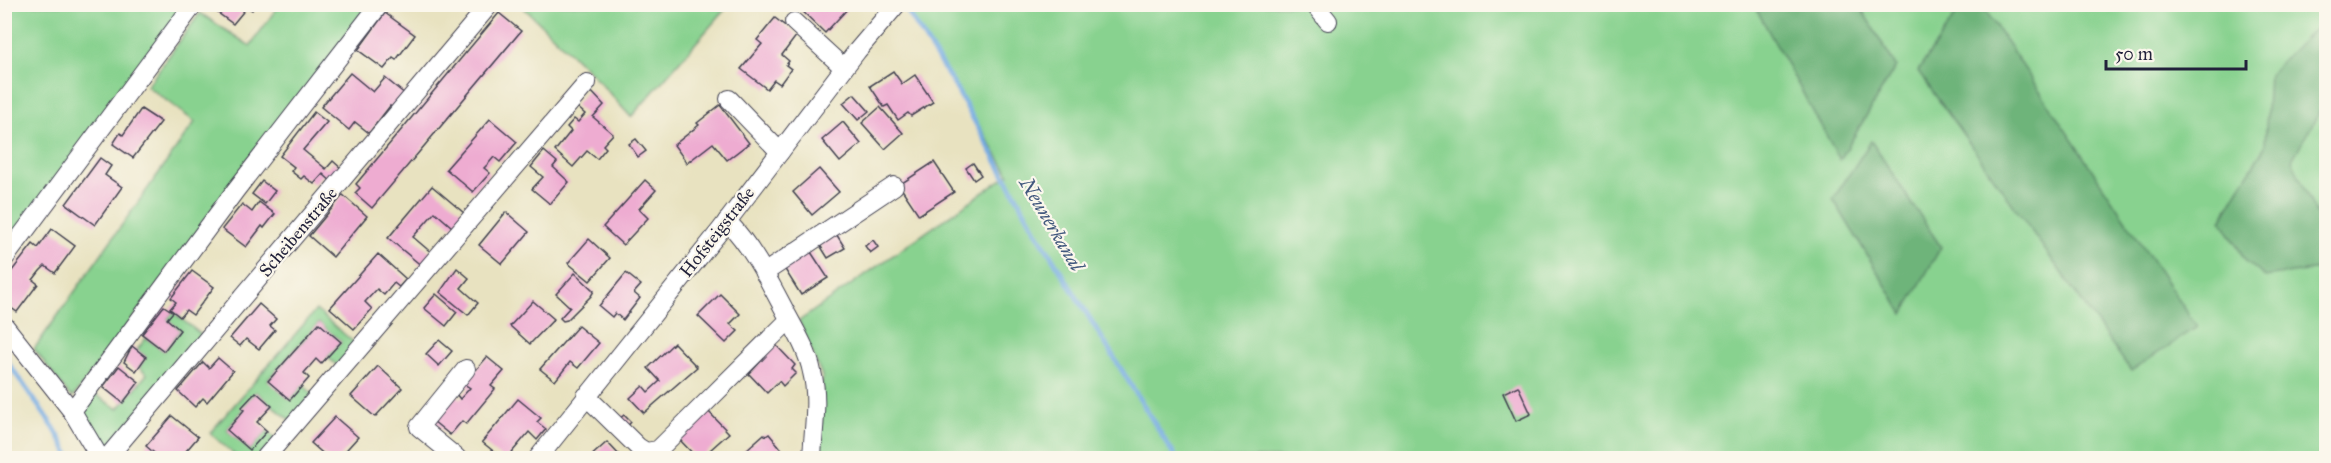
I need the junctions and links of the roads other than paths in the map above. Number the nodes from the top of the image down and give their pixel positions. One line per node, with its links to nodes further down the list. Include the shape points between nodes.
1 (194, 4): 14 (street)
2 (380, 4): 20 (street)
3 (490, 4): 22 (street, Scheibenstraße)
4 (897, 4): 8 (street, Hofsteigstraße)
5 (1314, 4): 6 (street)
6 (1328, 21)
7 (794, 22): 8 (street)
8 (844, 68): 11 (street, Hofsteigstraße)
9 (587, 83): 23 (street)
10 (729, 99): 11 (street)
11 (780, 152): 13 (street, Hofsteigstraße)
12 (894, 186): 15 (street)
13 (727, 221): 15 (street, via 742,236); 19 (street, Hofsteigstraße)
14 (4, 259)
15 (764, 273): 16 (street)
16 (789, 320): 19 (street, via 658,450 646,452 638,447); 26 (street, via 812,372)
17 (4, 325): 20 (street)
18 (466, 369): 24 (street, via 419,427)
19 (586, 396): 25 (street, Hofsteigstraße)
20 (72, 411): 21 (street)
21 (100, 459)
22 (107, 459)
23 (265, 459)
24 (457, 459)
25 (538, 459)
26 (812, 459)

